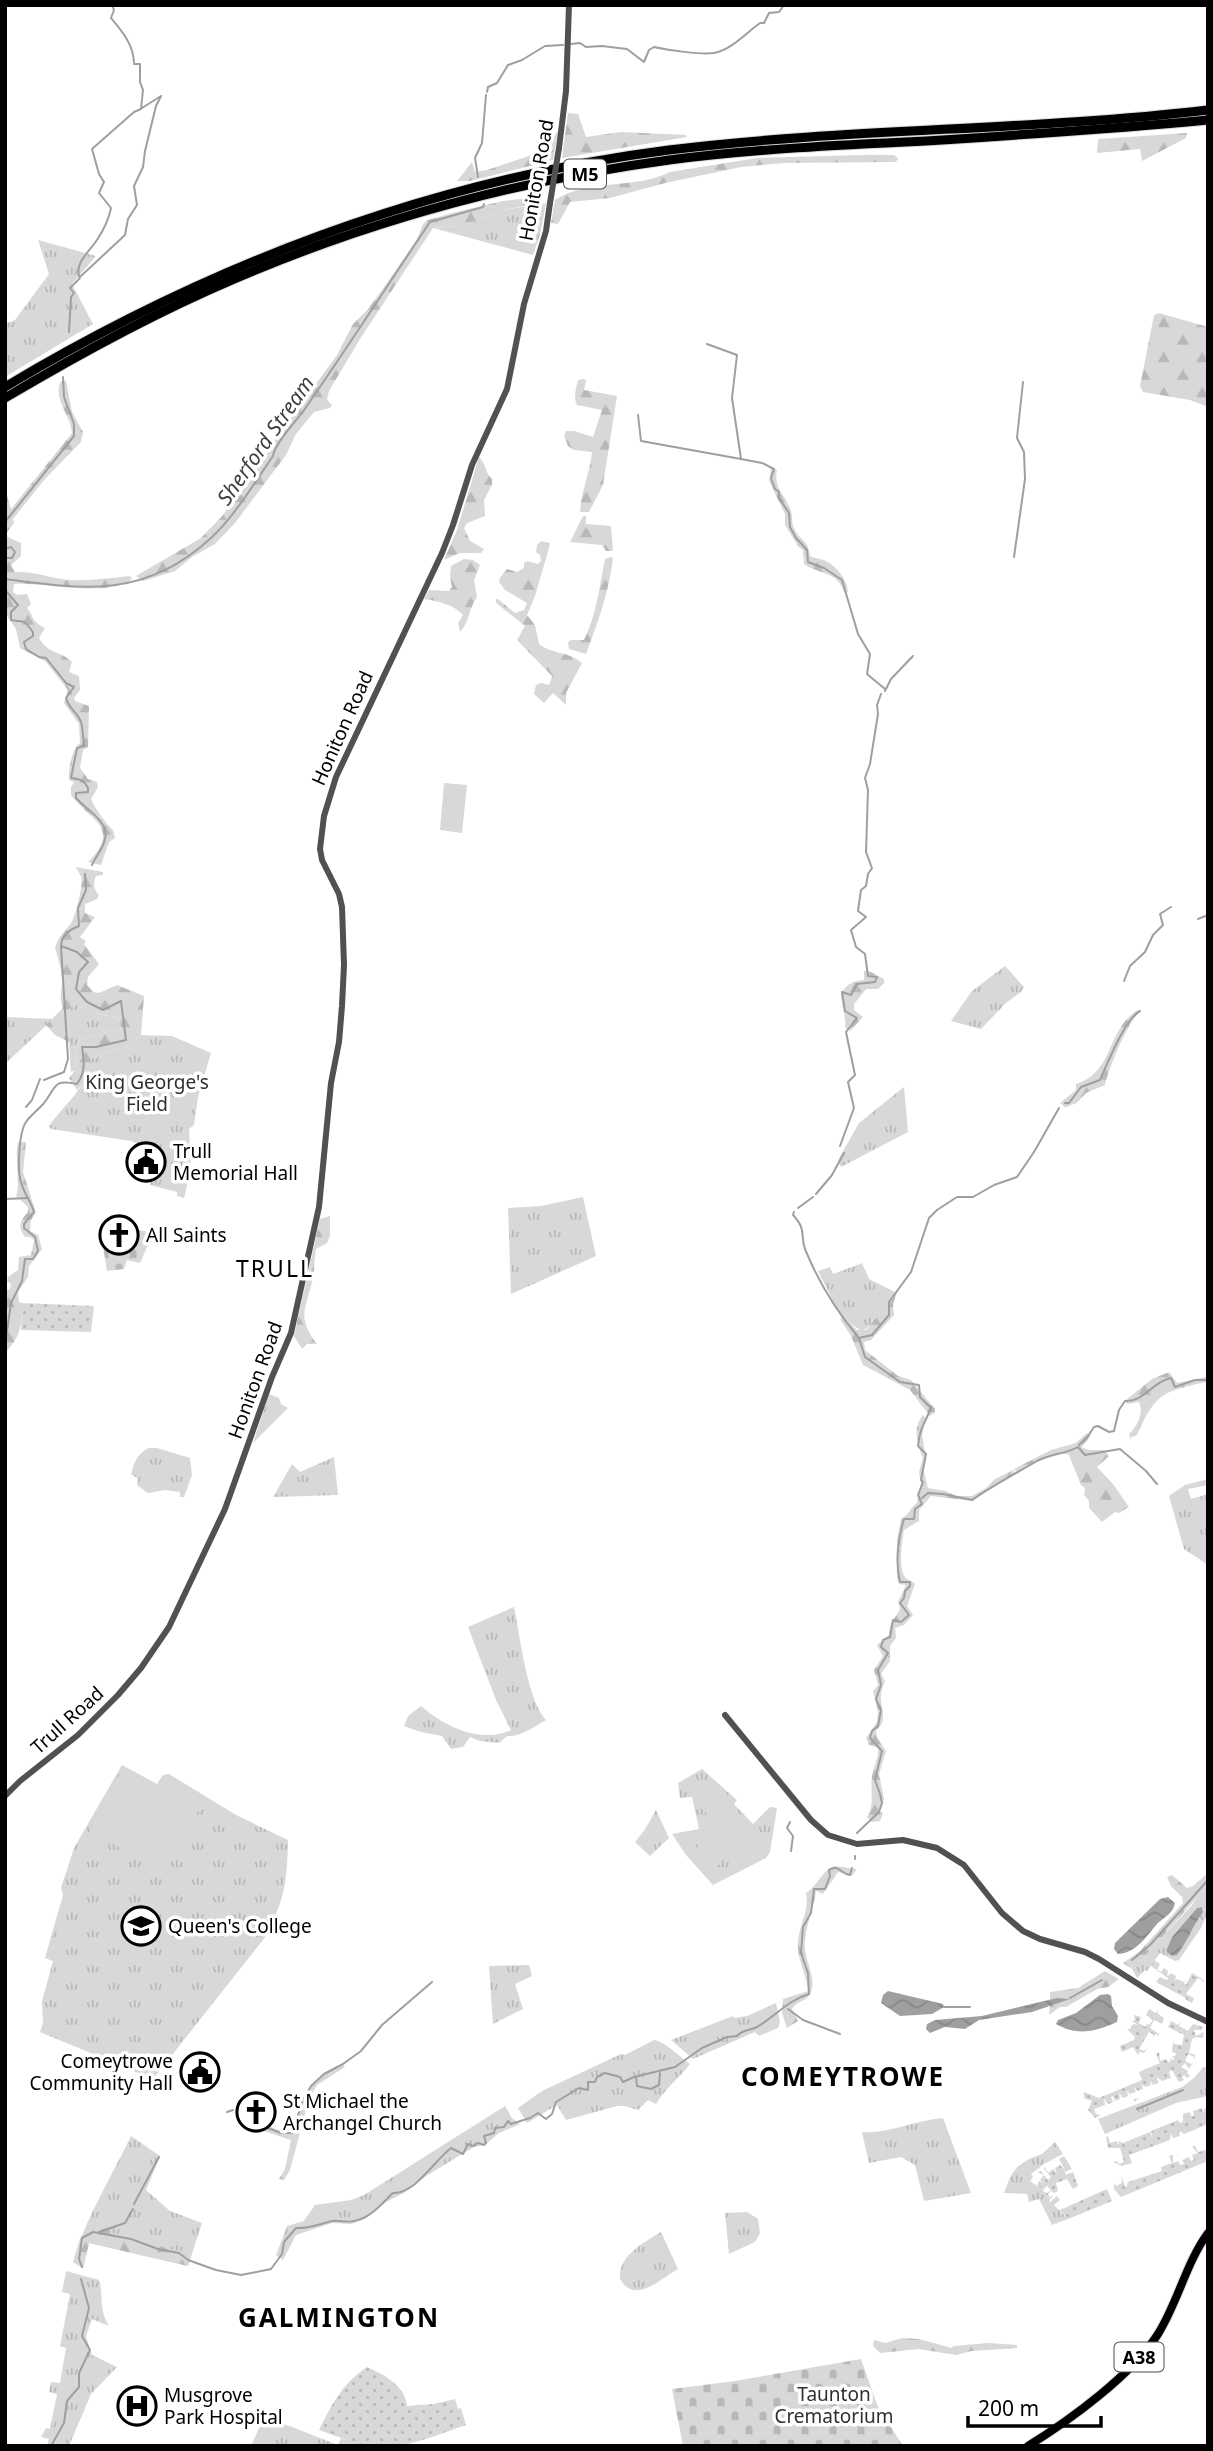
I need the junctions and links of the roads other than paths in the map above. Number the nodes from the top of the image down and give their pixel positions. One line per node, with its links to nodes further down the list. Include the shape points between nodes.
1 (569, 5): 6 (street, Honiton Road, bridge, via 559,148 546,231 521,315 513,370 476,455 442,553 336,776 324,816 320,855 342,907 342,1006 319,1207 291,1333 225,1509 176,1614)
2 (1208, 108): 4 (highway, M5, via 1069,123 757,141 621,157 523,176 372,217 254,260 76,344)
3 (1208, 120): 5 (highway, M5, via 757,151 537,183 374,227 234,279 126,330)
4 (5, 387)
5 (5, 398)
6 (118, 1695): 8 (street, Trull Road)
7 (725, 1715): 9 (street, via 828,1835 857,1844 903,1840 937,1848 964,1865 1002,1913 1023,1931 1085,1952)
8 (5, 1796)
9 (1208, 2022)
10 (1208, 2232): 11 (main road, A38, via 1153,2341 1114,2382)
11 (1028, 2446)

